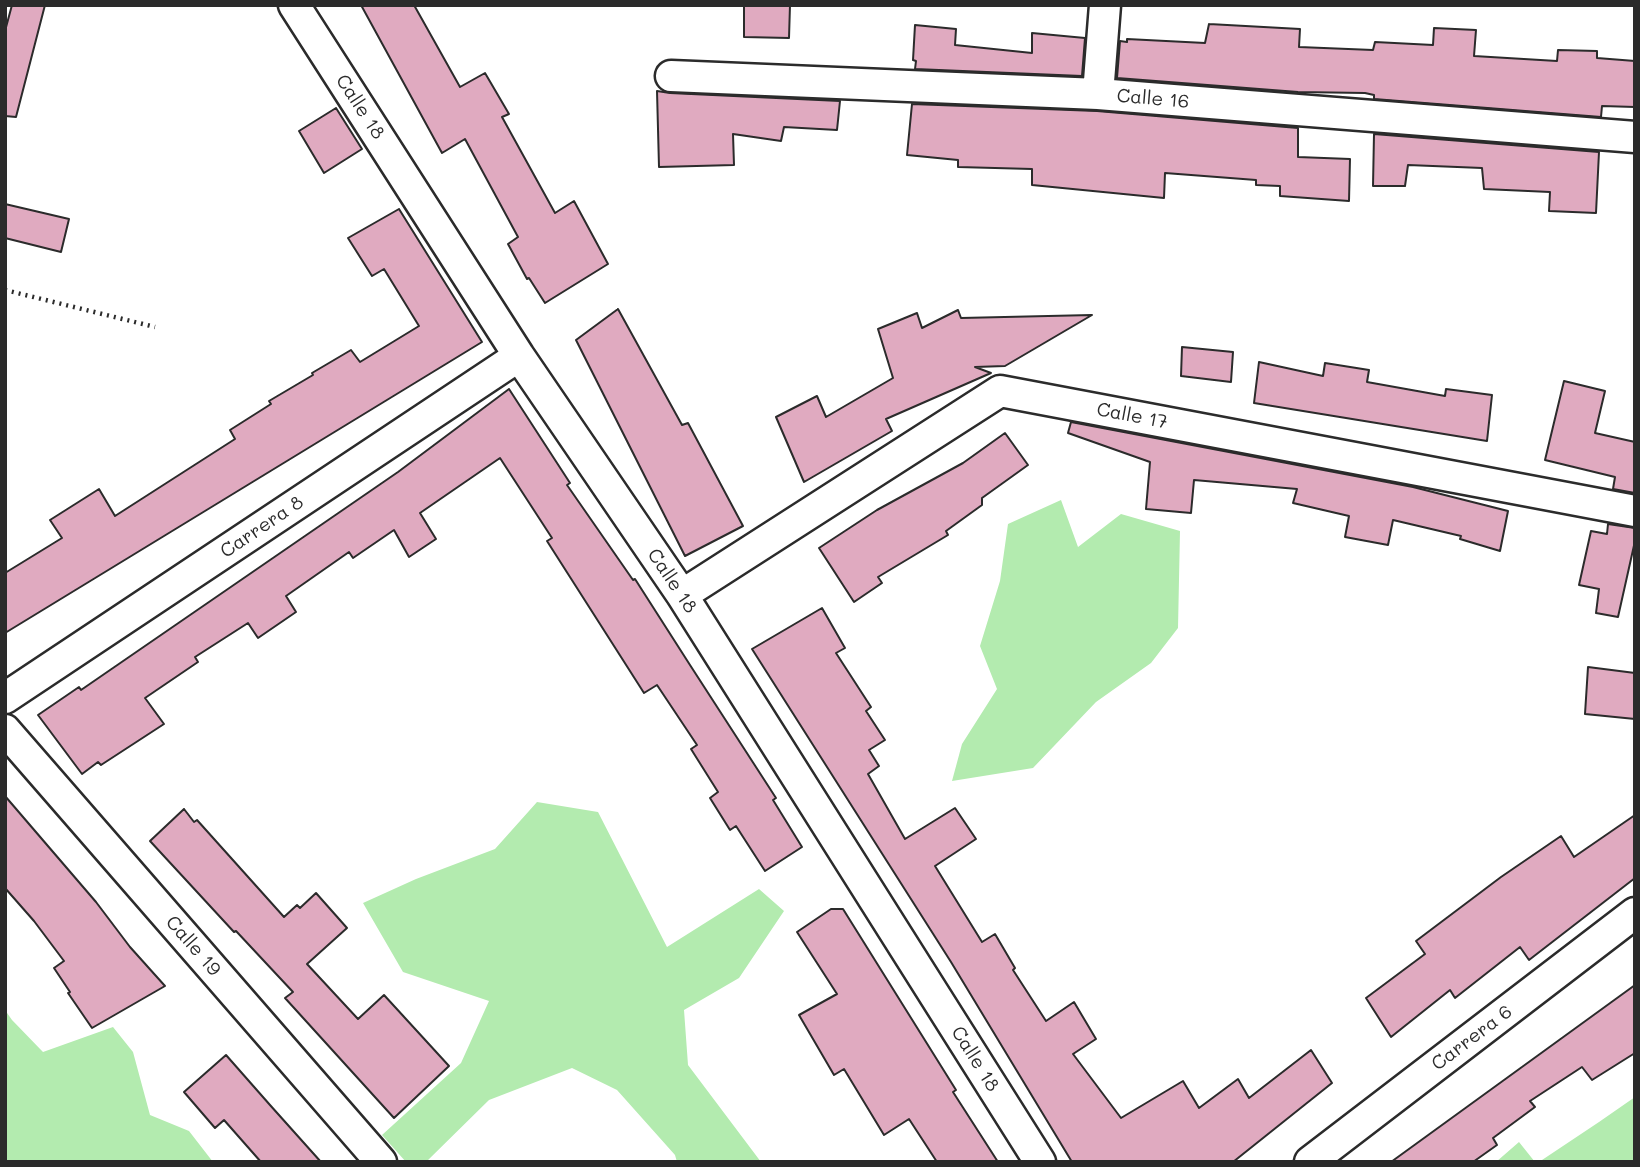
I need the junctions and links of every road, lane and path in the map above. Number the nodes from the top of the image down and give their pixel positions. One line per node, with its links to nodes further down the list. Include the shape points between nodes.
1 (294, 5): 8 (street, Calle 18)
2 (1104, 5): 4 (street)
3 (671, 76): 4 (street, Calle 16)
4 (1098, 94): 5 (street, Calle 16)
5 (1635, 137)
6 (5, 290): 7 (path)
7 (155, 327)
8 (519, 356): 10 (street, Calle 18); 11 (street, Carrera 8)
9 (1635, 511): 10 (street, Calle 17, via 1000,391)
10 (682, 595): 15 (street, Calle 18)
11 (5, 698)
12 (5, 730): 14 (street, Calle 19)
13 (1635, 914): 16 (street, Carrera 6)
14 (381, 1162)
15 (1040, 1162)
16 (1310, 1162)

